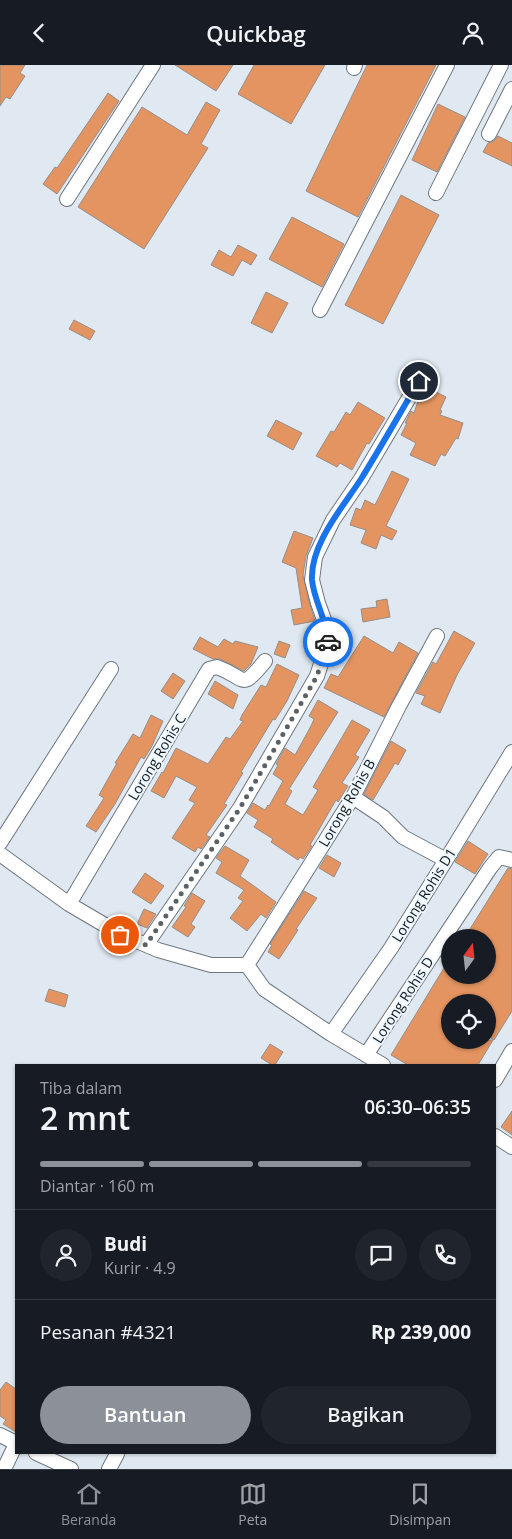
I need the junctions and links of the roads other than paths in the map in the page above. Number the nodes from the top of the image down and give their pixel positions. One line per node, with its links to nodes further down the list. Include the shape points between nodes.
1 (153, 65): 7 (street)
2 (447, 65): 8 (street)
3 (501, 65): 6 (street)
4 (512, 89): 5 (street)
5 (490, 134)
6 (436, 193)
7 (67, 199)
8 (320, 310)
9 (419, 381): 20 (street, via 361,479 332,520 315,557 312,579 328,642 317,676 240,808)
10 (437, 636): 14 (street, Lorong Rohis B)
11 (265, 661): 19 (street, Lorong Rohis C, via 247,680 240,680 217,667 209,669)
12 (111, 669): 15 (street)
13 (512, 752): 17 (street, Lorong Rohis D1)
14 (353, 797): 17 (street, via 383,817 404,837); 21 (street, Lorong Rohis B)
15 (0, 843)
16 (0, 853): 19 (street)
17 (446, 860): 22 (street, Lorong Rohis D1)
18 (512, 860): 24 (street, Lorong Rohis D, via 499,857 490,867)
19 (69, 904): 20 (street, via 120,935)
20 (146, 945): 21 (street, via 211,965)
21 (247, 965): 22 (street, via 264,989)
22 (331, 1034): 24 (street)
23 (512, 1051): 26 (street)
24 (366, 1055): 25 (street)
25 (381, 1064)
26 (496, 1078)
27 (496, 1137): 28 (street)
28 (512, 1147)
29 (0, 1435): 30 (street)
30 (15, 1443)
31 (15, 1446): 34 (street)
32 (38, 1454): 35 (street)
33 (117, 1454): 36 (street)
34 (4, 1469)
35 (71, 1469)
36 (109, 1469)

